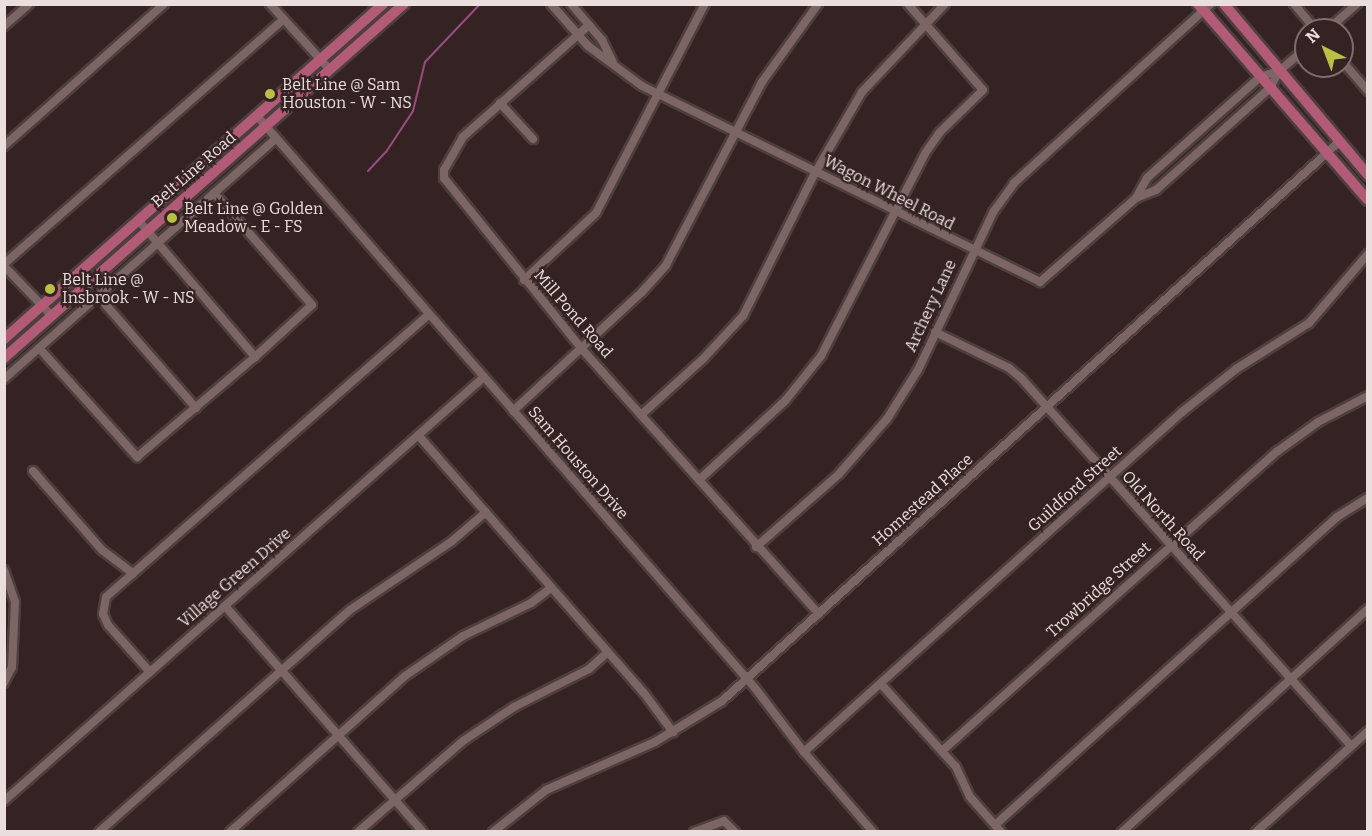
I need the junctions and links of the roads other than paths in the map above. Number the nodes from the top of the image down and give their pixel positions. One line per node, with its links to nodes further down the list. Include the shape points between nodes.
1 (29, 4): 21 (street)
2 (164, 4): 42 (street)
3 (270, 4): 18 (street)
4 (383, 4): 24 (main road, Belt Line Road)
5 (404, 4): 26 (main road, Belt Line Road)
6 (551, 4): 22 (street, Wagon Wheel Road)
7 (571, 4): 20 (street, Wagon Wheel Road)
8 (705, 4): 32 (street)
9 (818, 4): 36 (street, via 782,49)
10 (908, 4): 19 (street)
11 (945, 4): 19 (street)
12 (1224, 4): 27 (main road)
13 (1294, 4): 16 (street)
14 (1357, 4): 17 (street)
15 (1205, 7): 29 (main road); 53 (street, Archery Lane, via 1014,183 994,211)
16 (1306, 18)
17 (1341, 18)
18 (284, 19): 24 (street); 55 (street)
19 (924, 24): 44 (street, via 862,92); 49 (street, via 982,90 940,132)
20 (589, 25): 22 (street, Mill Pond Road); 25 (street, Wagon Wheel Road)
21 (4, 26)
22 (578, 35): 25 (street, Wagon Wheel Road); 33 (street, Mill Pond Road)
23 (1294, 58): 27 (street, Wagon Wheel Road)
24 (321, 59): 26 (street); 34 (main road, Belt Line Road)
25 (614, 66): 32 (street, Wagon Wheel Road)
26 (330, 70): 35 (main road, Belt Line Road)
27 (1279, 71): 29 (street, Wagon Wheel Road); 30 (street, Wagon Wheel Road); 40 (main road)
28 (1354, 75): 31 (street)
29 (1260, 77): 30 (main road); 37 (street, Wagon Wheel Road)
30 (1270, 88): 41 (street, Wagon Wheel Road); 43 (main road)
31 (1368, 91)
32 (656, 93): 36 (street, Wagon Wheel Road); 56 (street, via 589,223)
33 (500, 103): 39 (street); 56 (street, Mill Pond Road, via 463,137 444,170 444,178)
34 (257, 116): 35 (street, Sam Houston Drive); 50 (main road, Belt Line Road)
35 (266, 126): 38 (street, Sam Houston Drive); 51 (main road, Belt Line Road)
36 (736, 132): 44 (street, Wagon Wheel Road); 64 (street, via 666,265)
37 (1197, 133): 41 (street); 47 (street, Wagon Wheel Road, via 1148,178)
38 (276, 138): 46 (street); 59 (street, Sam Houston Drive)
39 (533, 139)
40 (1339, 142): 43 (street, Homestead Place); 45 (main road)
41 (1207, 144): 47 (street, Wagon Wheel Road, via 1156,190)
42 (4, 146)
43 (1326, 153): 48 (main road); 70 (street, Homestead Place)
44 (815, 173): 49 (street, Wagon Wheel Road); 73 (street, via 742,316 703,359)
45 (1368, 175)
46 (214, 193): 52 (street); 65 (street, via 312,305)
47 (1136, 198): 53 (street, Wagon Wheel Road, via 1040,282)
48 (1368, 200)
49 (894, 212): 53 (street, Wagon Wheel Road); 77 (street, via 821,356 786,401)
50 (138, 221): 51 (street); 58 (main road, Belt Line Road)
51 (147, 231): 52 (street); 60 (main road, Belt Line Road)
52 (158, 243): 57 (street); 65 (street)
53 (974, 251): 61 (street, Archery Lane)
54 (1368, 254): 76 (street, Guildford Street, via 1309,323 1215,384)
55 (4, 265): 58 (street)
56 (524, 280): 64 (street, Mill Pond Road)
57 (98, 296): 63 (street); 71 (street)
58 (42, 306): 60 (street); 62 (main road, Belt Line Road)
59 (429, 314): 67 (street, Sam Houston Drive); 83 (street)
60 (52, 316): 66 (main road, Belt Line Road)
61 (934, 332): 70 (street, Old North Road, via 1009,368); 81 (street, Archery Lane, via 918,370 868,445)
62 (4, 339)
63 (39, 348): 68 (street); 71 (street, via 137,457)
64 (581, 348): 72 (street); 73 (street, Mill Pond Road)
65 (255, 357): 71 (street)
66 (4, 358)
67 (484, 377): 72 (street, Sam Houston Drive); 74 (street, Village Green Drive)
68 (4, 379)
69 (1368, 396): 80 (street, Trowbridge Street, via 1318,422 1278,451)
70 (1048, 407): 76 (street, Old North Road); 88 (street, Homestead Place)
71 (196, 408)
72 (513, 411): 92 (street, Sam Houston Drive)
73 (641, 415): 77 (street, Mill Pond Road)
74 (418, 435): 79 (street); 85 (street, Village Green Drive)
75 (33, 471): 83 (street, via 102,550)
76 (1109, 479): 80 (street, Old North Road); 95 (street, Guildford Street)
77 (699, 480): 81 (street, Mill Pond Road)
78 (1368, 498): 87 (street, via 1337,517)
79 (486, 513): 84 (street); 90 (street, via 451,542 370,595)
80 (1170, 546): 87 (street, Old North Road); 100 (street, Trowbridge Street)
81 (756, 547): 88 (street, Mill Pond Road)
82 (4, 570): 94 (street, via 15,602 12,667)
83 (133, 573): 91 (street, via 106,597 104,614 108,625)
84 (551, 588): 89 (street); 98 (street, via 531,603 442,650)
85 (225, 606): 90 (street); 91 (street, Village Green Drive)
86 (1368, 609): 93 (street)
87 (1230, 613): 93 (street, Old North Road); 104 (street)
88 (819, 614): 92 (street, Homestead Place)
89 (608, 652): 97 (street); 102 (street, via 589,669 485,725)
90 (282, 670): 98 (street); 105 (street)
91 (150, 672): 103 (street, Village Green Drive)
92 (748, 679): 97 (street, Homestead Place); 101 (street, Sam Houston Drive)
93 (1291, 680): 99 (street, Old North Road); 113 (street)
94 (4, 683)
95 (881, 684): 100 (street); 101 (street, Guildford Street)
96 (1368, 731): 99 (street)
97 (673, 732): 109 (street, Homestead Place, via 546,790)
98 (339, 735): 102 (street); 106 (street)
99 (1351, 746): 114 (street)
100 (942, 751): 104 (street, via 960,773 970,797)
101 (804, 752): 112 (street, Sam Houston Drive)
102 (395, 799): 107 (street); 108 (street)
103 (4, 801)
104 (998, 828)
105 (99, 831)
106 (230, 831)
107 (358, 831)
108 (423, 831)
109 (493, 831)
110 (694, 831): 111 (street, via 724,821)
111 (735, 831)
112 (873, 831)
113 (1122, 831)
114 (1256, 831)

